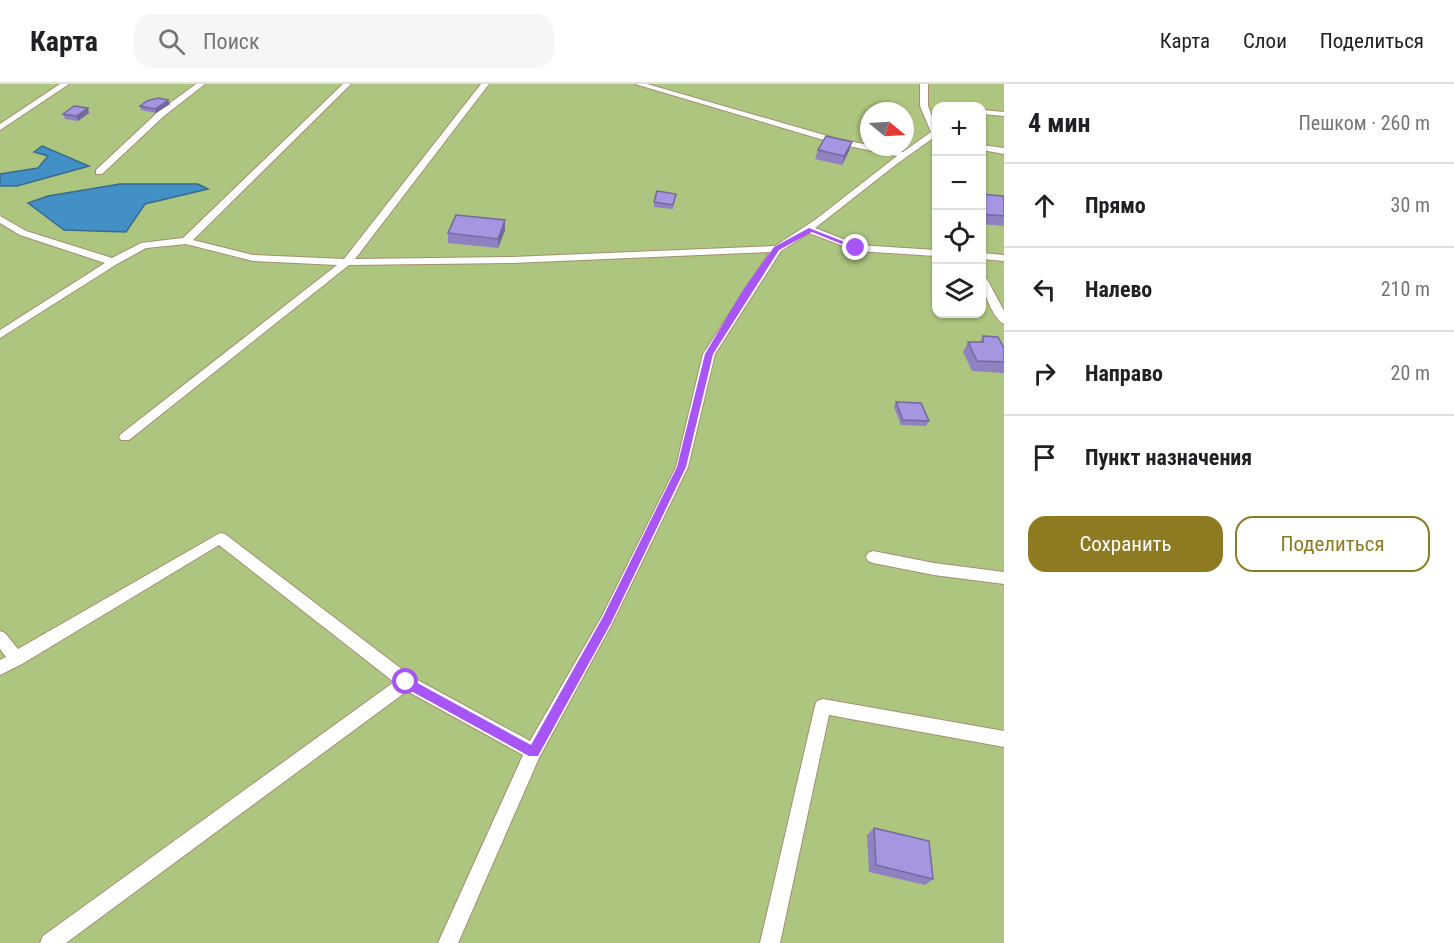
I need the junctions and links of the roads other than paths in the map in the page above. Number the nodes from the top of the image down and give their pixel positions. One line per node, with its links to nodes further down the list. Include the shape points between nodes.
1 (65, 84): 12 (lane)
2 (201, 84): 19 (lane, via 161,114)
3 (347, 84): 22 (lane)
4 (485, 84): 28 (lane)
5 (639, 84): 14 (lane)
6 (924, 84): 7 (lane)
7 (924, 106): 8 (lane); 11 (lane)
8 (932, 107)
9 (986, 112): 10 (lane)
10 (1004, 114)
11 (932, 125)
12 (0, 128)
13 (932, 136): 15 (lane)
14 (860, 146)
15 (914, 147)
16 (986, 149): 17 (lane)
17 (1004, 151)
18 (900, 156): 21 (lane)
19 (99, 172)
20 (0, 219): 27 (lane, via 23,232)
21 (811, 230): 23 (lane); 24 (lane, via 856,248)
22 (186, 241): 27 (lane, via 144,245); 28 (lane, via 253,258)
23 (777, 249): 28 (lane); 40 (lane, via 709,354 682,467 607,620)
24 (932, 253)
25 (986, 256): 26 (lane)
26 (1004, 258)
27 (113, 262): 31 (lane)
28 (347, 262): 32 (lane)
29 (986, 288): 30 (lane)
30 (1004, 321)
31 (0, 335)
32 (125, 437)
33 (873, 557): 34 (lane)
34 (1004, 578)
35 (0, 638): 36 (lane)
36 (17, 659): 37 (lane); 38 (lane, via 220,538)
37 (0, 668)
38 (406, 682): 40 (lane); 41 (lane)
39 (1004, 738): 43 (lane, via 823,706)
40 (533, 752): 42 (lane)
41 (50, 943)
42 (448, 943)
43 (770, 943)

